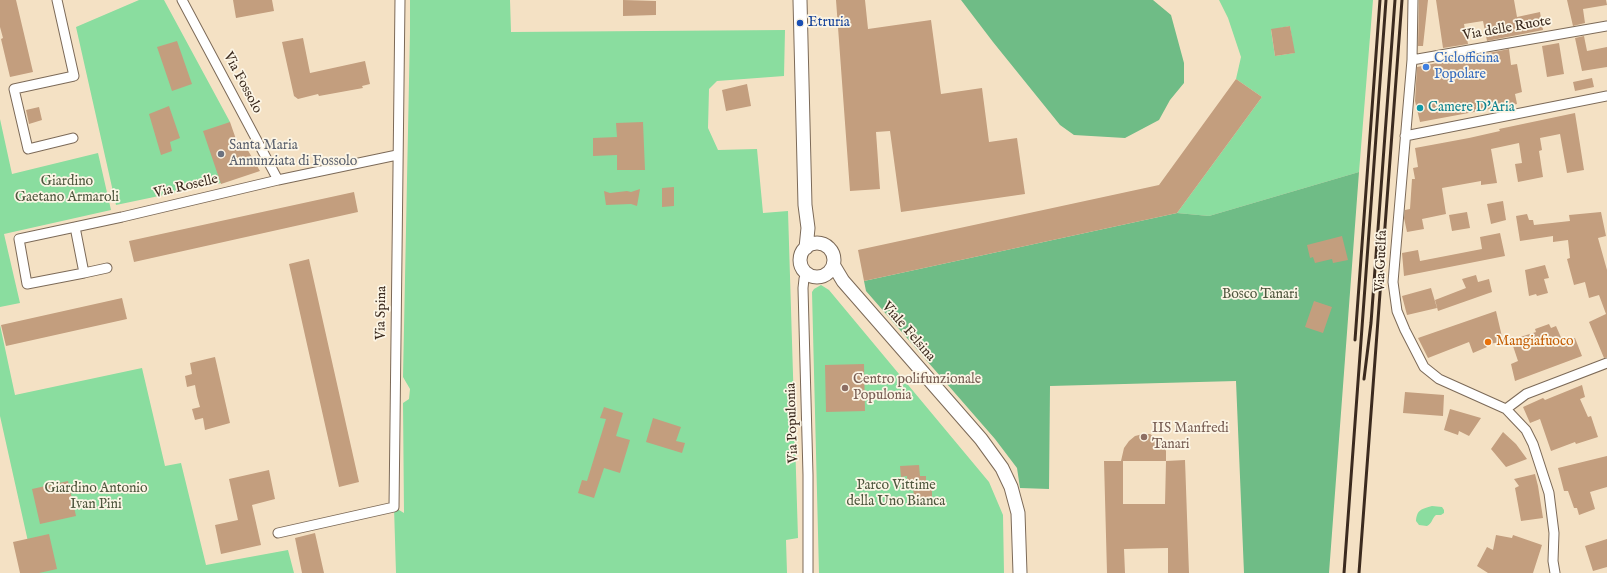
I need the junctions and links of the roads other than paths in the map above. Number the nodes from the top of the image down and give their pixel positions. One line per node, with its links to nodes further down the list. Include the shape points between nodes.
1 (57, 0): 10 (street, via 74,76 14,89 28,149)
2 (182, 0): 12 (street, Via Fossolo)
3 (400, 0): 11 (street, Via Spina)
4 (800, 0): 14 (street, Viale Felsina, via 805,205)
5 (1413, 0): 7 (street, Via Guelfa)
6 (1607, 26): 7 (street, Via delle Ruote)
7 (1412, 60): 9 (street, Via Guelfa)
8 (1607, 96): 9 (street)
9 (1405, 136): 20 (street, Via Guelfa, via 1393,282 1397,311 1424,367 1439,379)
10 (73, 138)
11 (397, 155): 12 (street, Via Roselle); 21 (street, Via Spina, via 394,507)
12 (278, 180): 13 (street, Via Roselle)
13 (75, 227): 17 (street); 17 (street, Via Roselle, via 19,239 27,284)
14 (811, 245): 16 (street, Viale Felsina, via 822,244 831,250 835,260); 18 (street, via 802,252 801,264)
15 (107, 268): 17 (street, Via Roselle)
16 (831, 270): 18 (street, via 817,277); 23 (street, Viale Felsina, via 980,439 1002,468 1011,487 1018,513)
17 (84, 273)
18 (806, 273): 22 (street, Via Populonia, via 803,288)
19 (1607, 363): 20 (street, via 1526,394)
20 (1506, 409): 24 (street, Via Guelfa, via 1526,430 1542,466 1549,493 1554,533)
21 (278, 533)
22 (808, 573)
23 (1020, 573)
24 (1555, 573)

